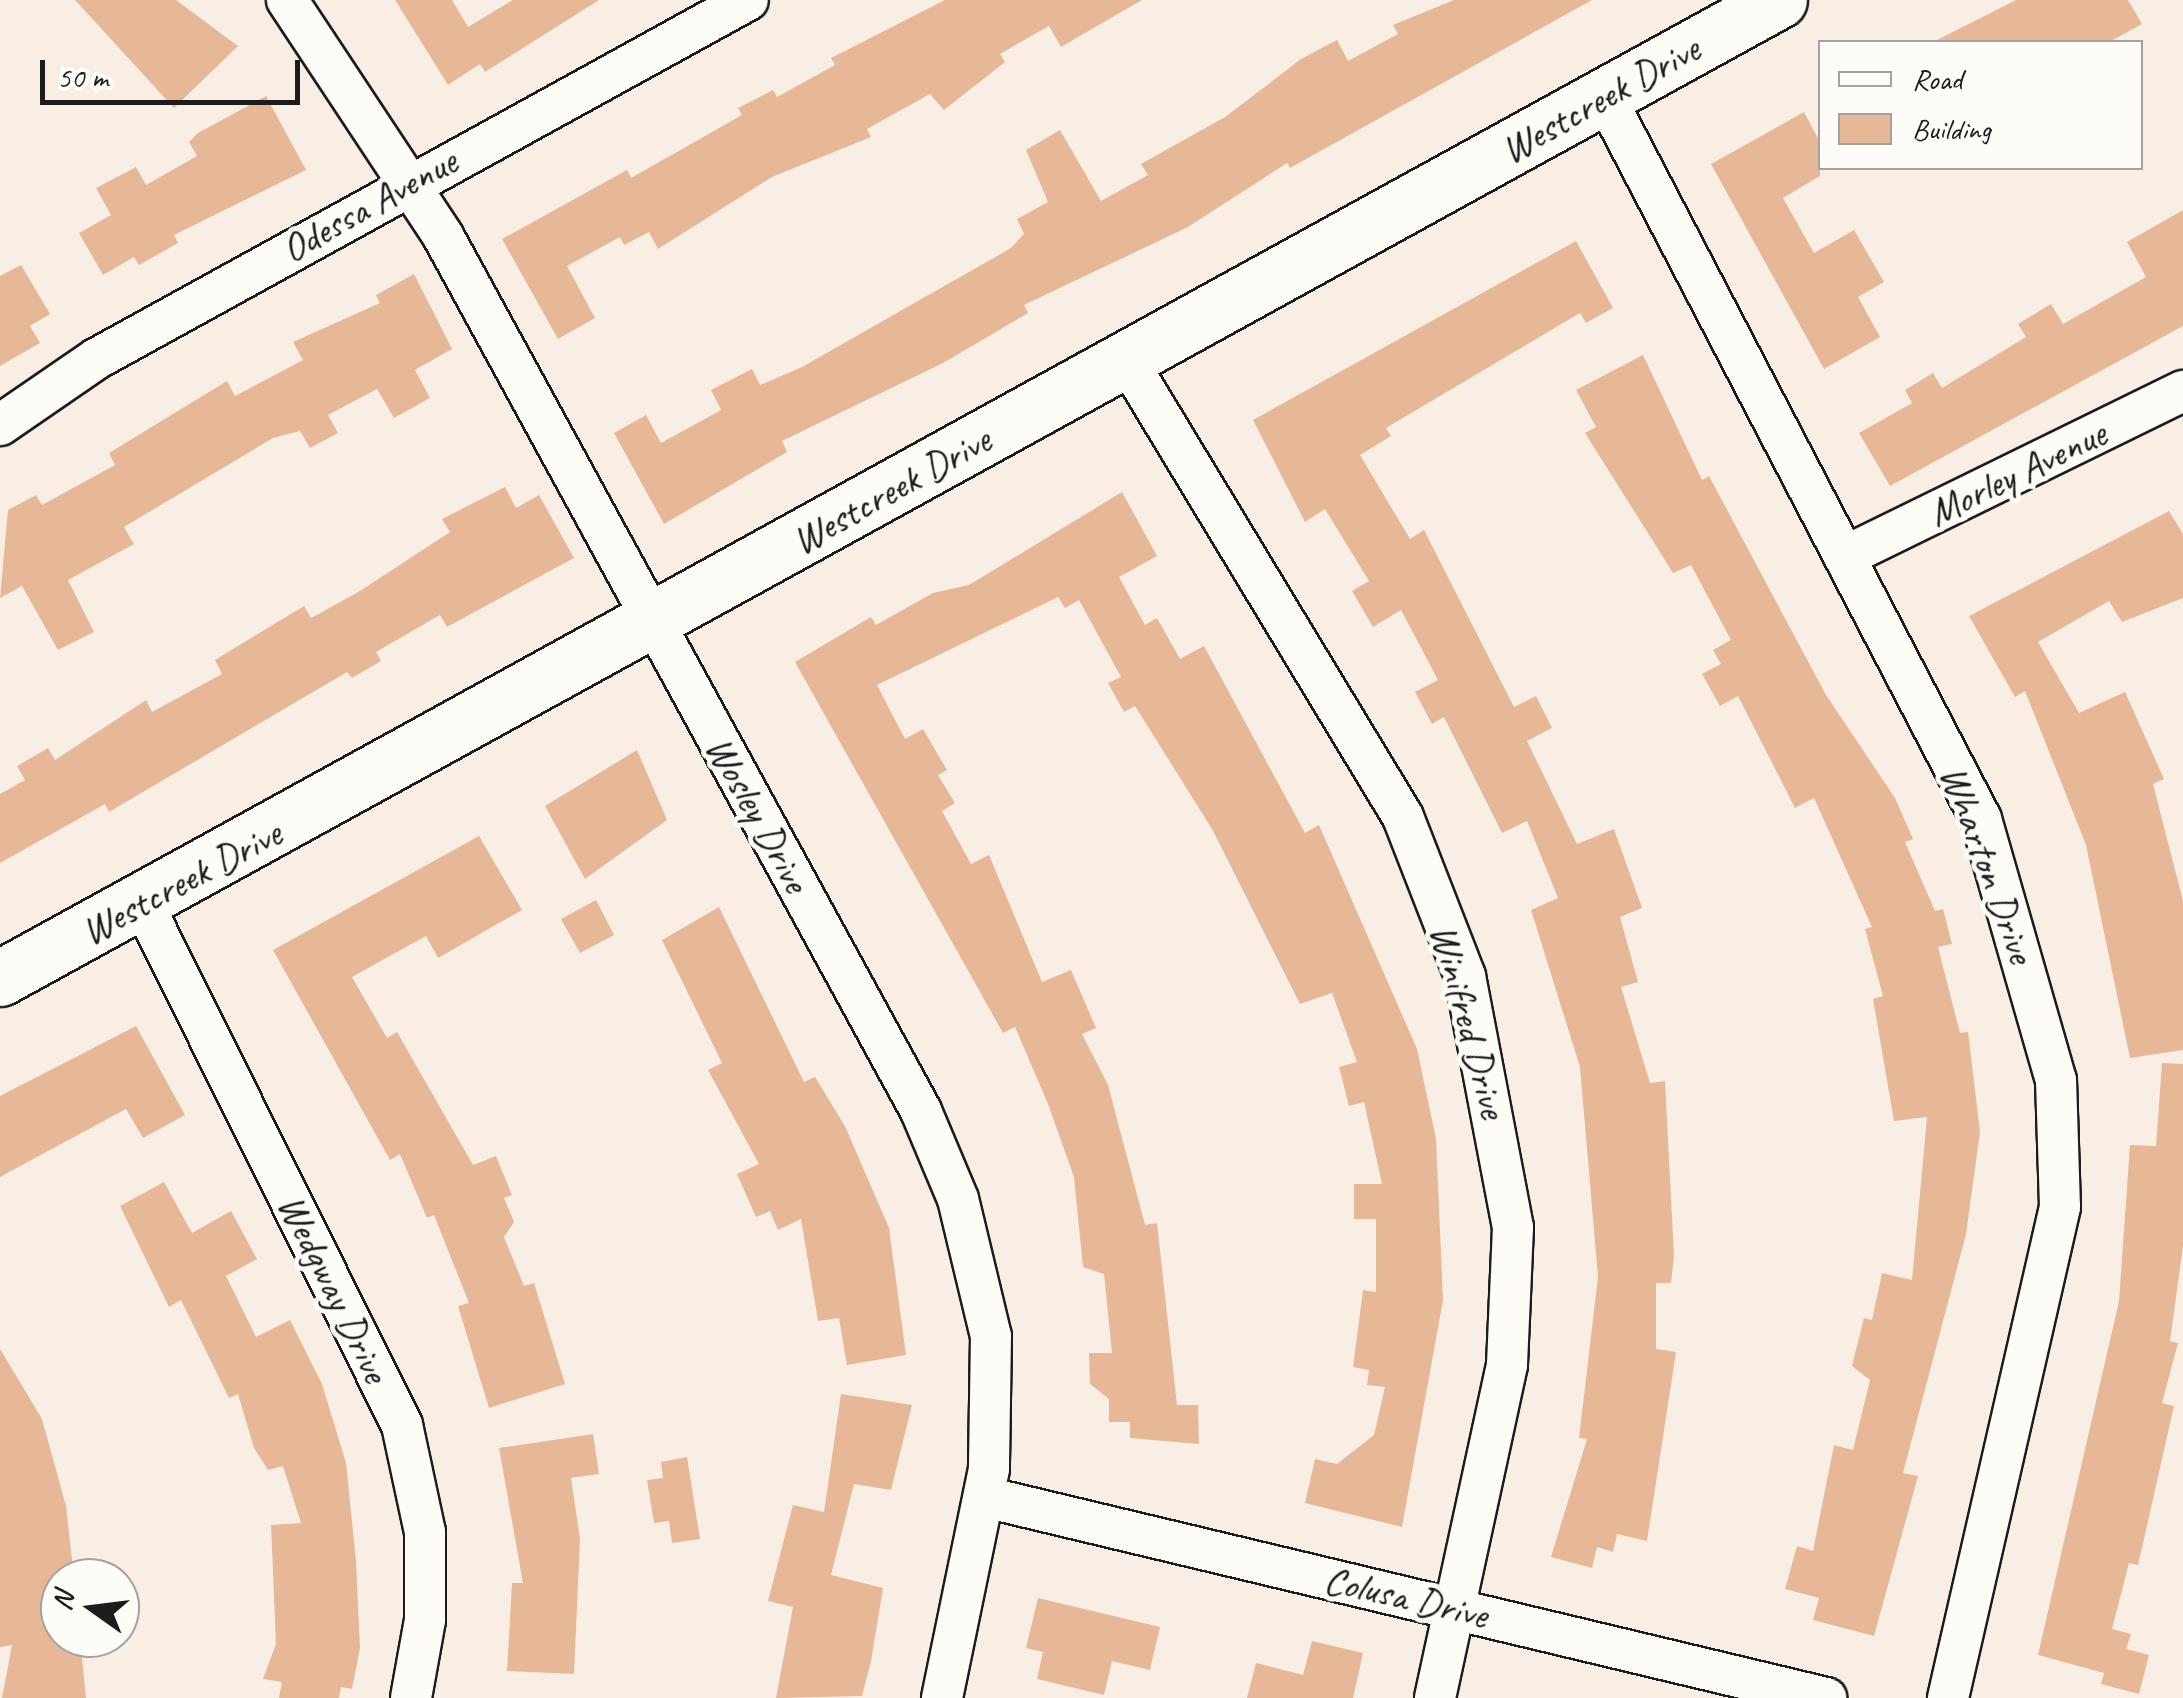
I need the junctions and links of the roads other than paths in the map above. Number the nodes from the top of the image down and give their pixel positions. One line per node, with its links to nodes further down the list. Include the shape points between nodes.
1 (286, 0): 5 (street, Wosley Drive)
2 (748, 0): 5 (street, Odessa Avenue)
3 (1780, 0): 4 (street, Westcreek Drive)
4 (1605, 97): 6 (street, Westcreek Drive); 9 (street, Wharton Drive)
5 (408, 182): 8 (street, Odessa Avenue, via 96,359); 10 (street, Wosley Drive)
6 (1126, 359): 10 (street, Westcreek Drive); 14 (street, Winifred Drive, via 1403,817 1465,976 1513,1227 1507,1365)
7 (2183, 391): 9 (street, Morley Avenue)
8 (0, 424)
9 (1850, 554): 19 (street, Wharton Drive, via 1981,819 2056,1080 2060,1206)
10 (653, 623): 11 (street, Westcreek Drive); 13 (street, Wosley Drive, via 921,1110 958,1199 990,1336)
11 (143, 904): 12 (street, Westcreek Drive); 15 (street, Wedgway Drive, via 402,1425 425,1532)
12 (0, 978)
13 (986, 1497): 14 (street, Colusa Drive); 16 (street, Wosley Drive)
14 (1455, 1609): 17 (street, Winifred Drive); 18 (street, Colusa Drive)
15 (412, 1698)
16 (942, 1698)
17 (1434, 1698)
18 (1826, 1698)
19 (1948, 1698)

